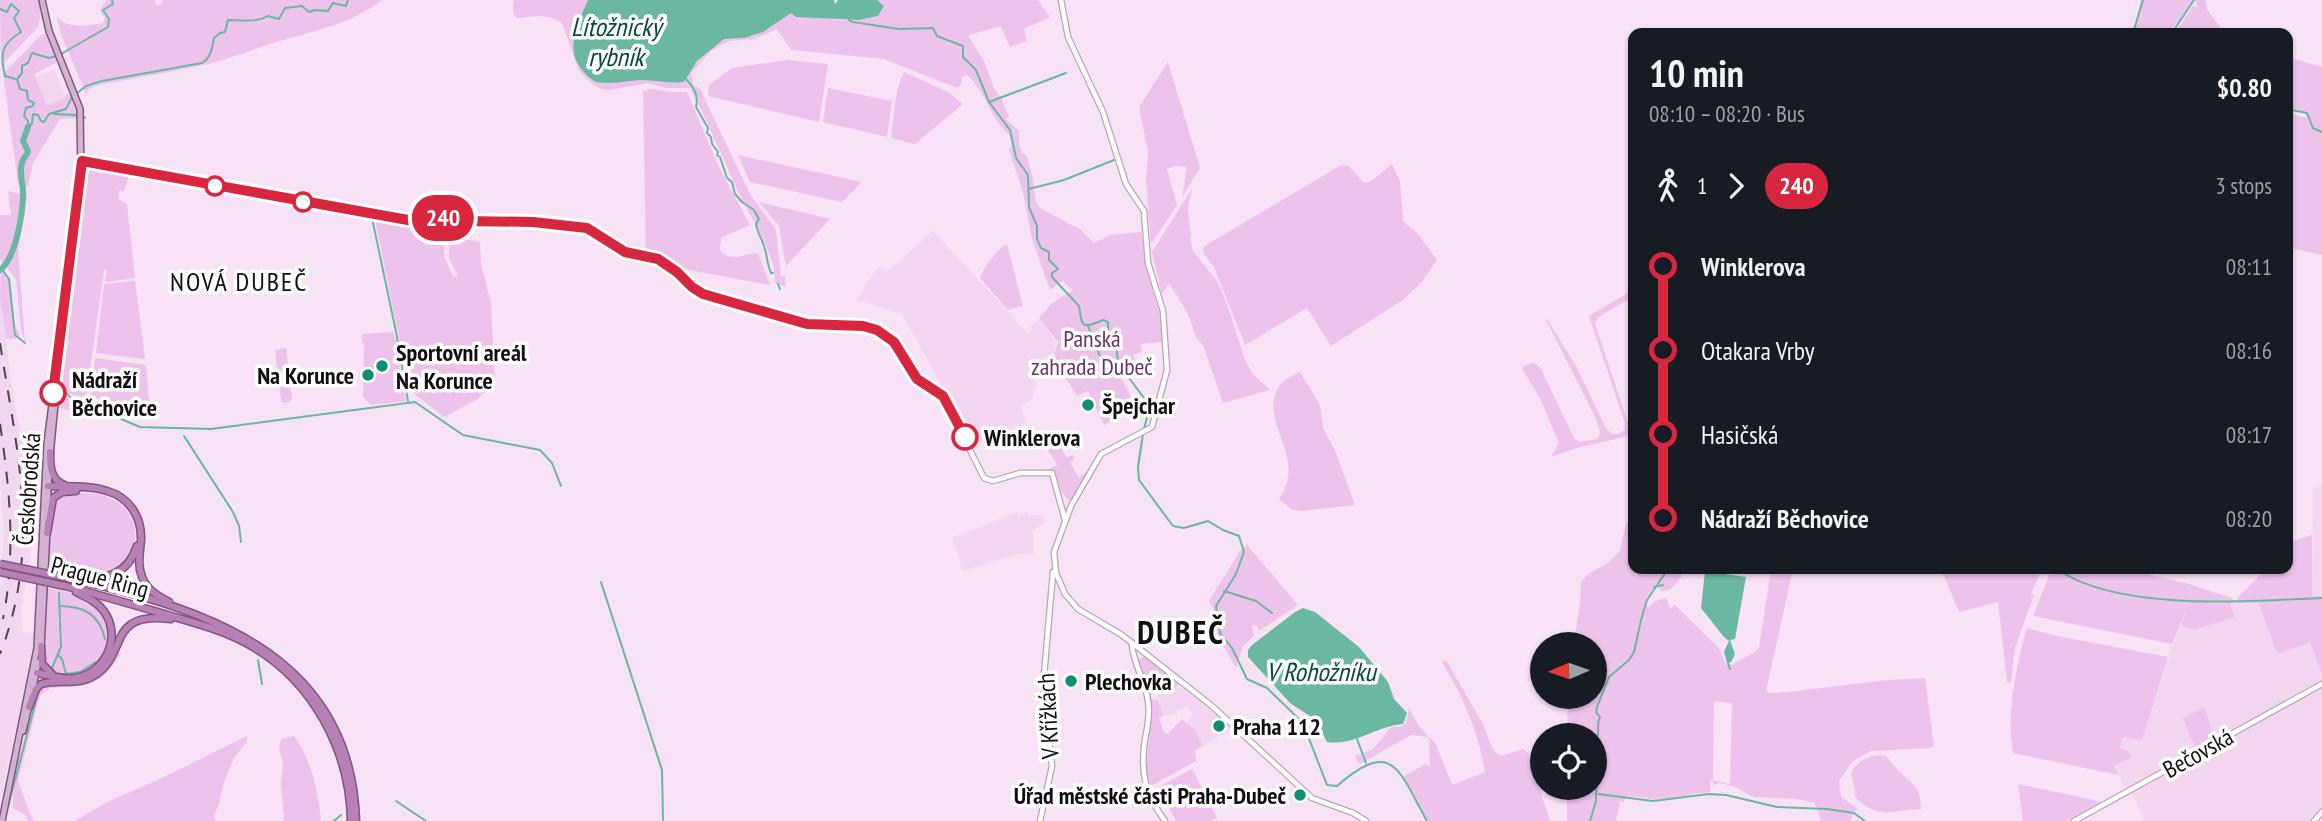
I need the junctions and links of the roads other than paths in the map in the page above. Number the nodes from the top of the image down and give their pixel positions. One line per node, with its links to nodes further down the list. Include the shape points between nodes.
1 (1061, 0): 9 (street, V Křížkách, via 1068,37 1103,112 1126,184 1144,211 1148,263 1163,311 1167,373 1154,424 1101,454)
2 (42, 1): 3 (main road, Českobrodská, via 81,114)
3 (82, 161): 4 (main road, Českobrodská); 9 (street, via 408,220 429,216 587,228 625,252 658,259 706,295 807,324 877,330 894,342 917,379 943,396 984,478 993,481 1020,473 1052,474)
4 (56, 376): 5 (main road, Českobrodská); 6 (main road, Českobrodská)
5 (50, 452): 6 (main road, Českobrodská); 7 (highway, via 55,480)
6 (46, 487): 7 (highway); 8 (highway); 10 (main road, Českobrodská); 20 (main road, Českobrodská)
7 (80, 487): 16 (highway, via 108,491 130,506 140,527 143,579 156,594)
8 (97, 491): 10 (highway, via 54,496); 14 (highway, via 117,498 131,512 138,528 136,551 113,575)
9 (1065, 520): 12 (street, V Křížkách)
10 (47, 533): 19 (main road, Českobrodská)
11 (0, 564): 14 (highway, Prague Ring, bridge)
12 (1054, 567): 18 (street, via 1076,607); 29 (street, V Křížkách, via 1044,687 1052,766)
13 (0, 572): 15 (highway, Prague Ring, bridge)
14 (68, 578): 16 (highway, Prague Ring)
15 (67, 587): 17 (highway, Prague Ring); 21 (highway, via 100,607 110,622 112,637 98,667)
16 (183, 610): 24 (highway, via 226,626 265,649 300,680)
17 (190, 621): 21 (highway, via 156,617 133,623 120,636 104,668 93,677); 24 (highway, via 256,649 293,679)
18 (1132, 643): 30 (street, via 1149,704 1145,782); 31 (street, via 1217,710 1311,797)
19 (41, 646): 20 (main road, Českobrodská); 21 (highway, via 44,668)
20 (34, 674): 21 (highway); 23 (main road, Českobrodská); 25 (main road, Českobrodská)
21 (70, 681): 23 (highway, via 41,684)
22 (2322, 684): 32 (street, Bečovská)
23 (29, 707): 25 (main road, Českobrodská)
24 (320, 710): 28 (highway, via 340,743 348,768)
25 (11, 769): 27 (main road, Českobrodská)
26 (2322, 812): 33 (street)
27 (2, 821)
28 (354, 821)
29 (1040, 821)
30 (1165, 821)
31 (1366, 821)
32 (2074, 821)
33 (2314, 821)

